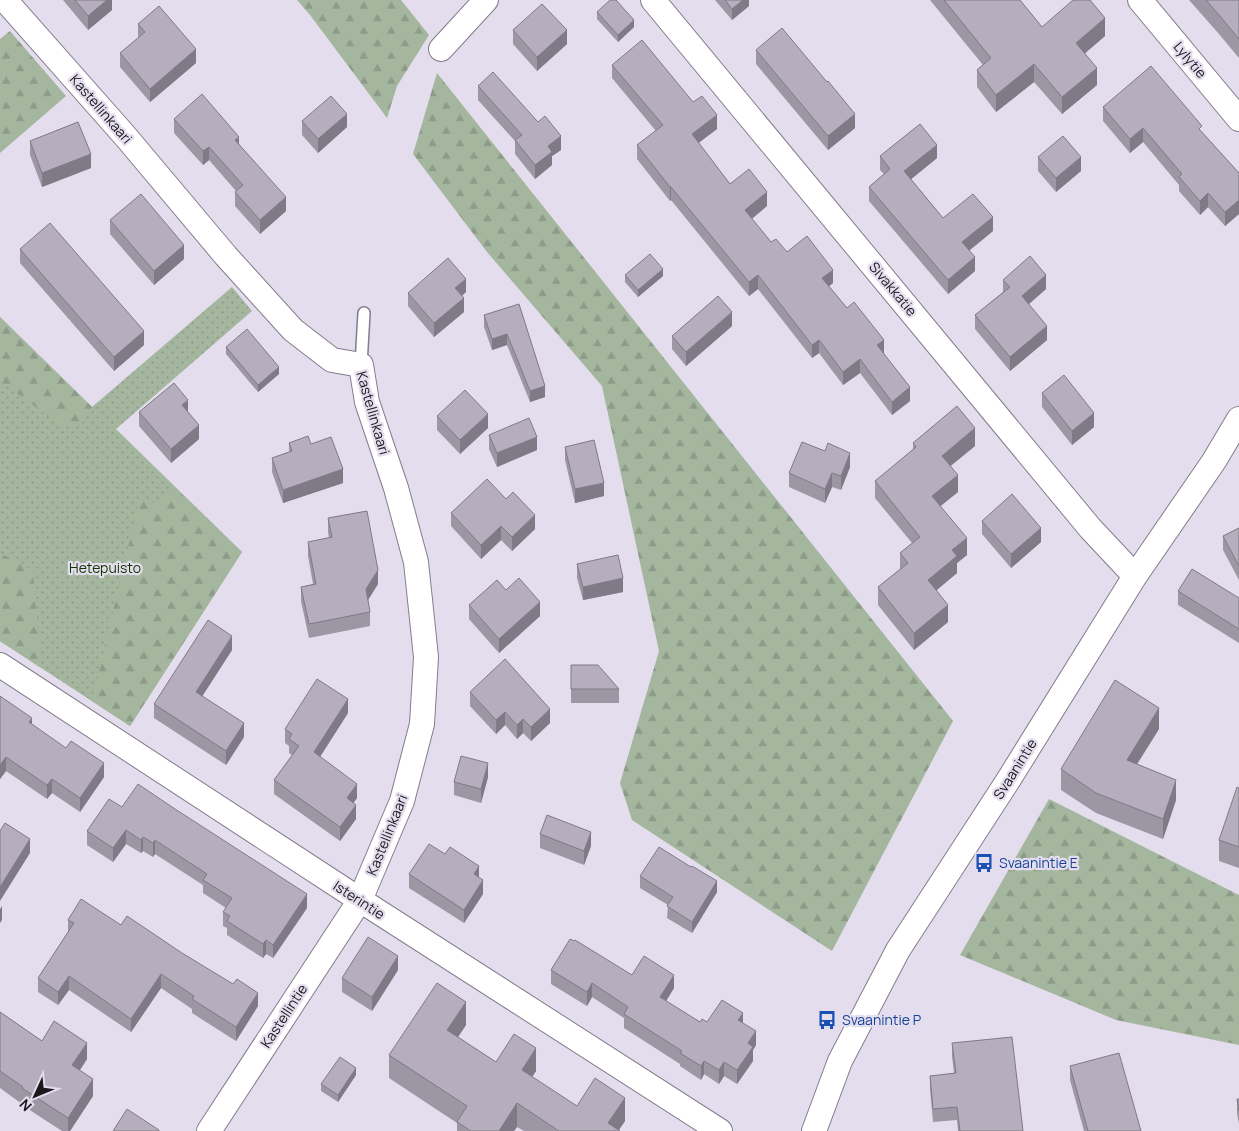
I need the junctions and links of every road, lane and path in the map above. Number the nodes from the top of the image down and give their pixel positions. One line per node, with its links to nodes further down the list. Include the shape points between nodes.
1 (6, 0): 8 (street, Kastellinkaari, via 226,256 294,330 332,360)
2 (486, 0): 5 (street)
3 (653, 0): 10 (street, Sivakkatie, via 1090,528)
4 (1140, 0): 6 (street, Lylytie)
5 (441, 49)
6 (1239, 119)
7 (364, 313): 8 (lane)
8 (360, 365): 12 (street, Kastellinkaari, via 367,402 396,488 416,562 426,657 422,724 402,801)
9 (1239, 419): 10 (street, Svaanintie)
10 (1135, 576): 15 (street, Svaanintie, via 898,950 840,1061)
11 (0, 665): 12 (street, Isterintie)
12 (360, 900): 13 (street, Kastellintie); 14 (street, Isterintie)
13 (209, 1131)
14 (720, 1131)
15 (814, 1131)

